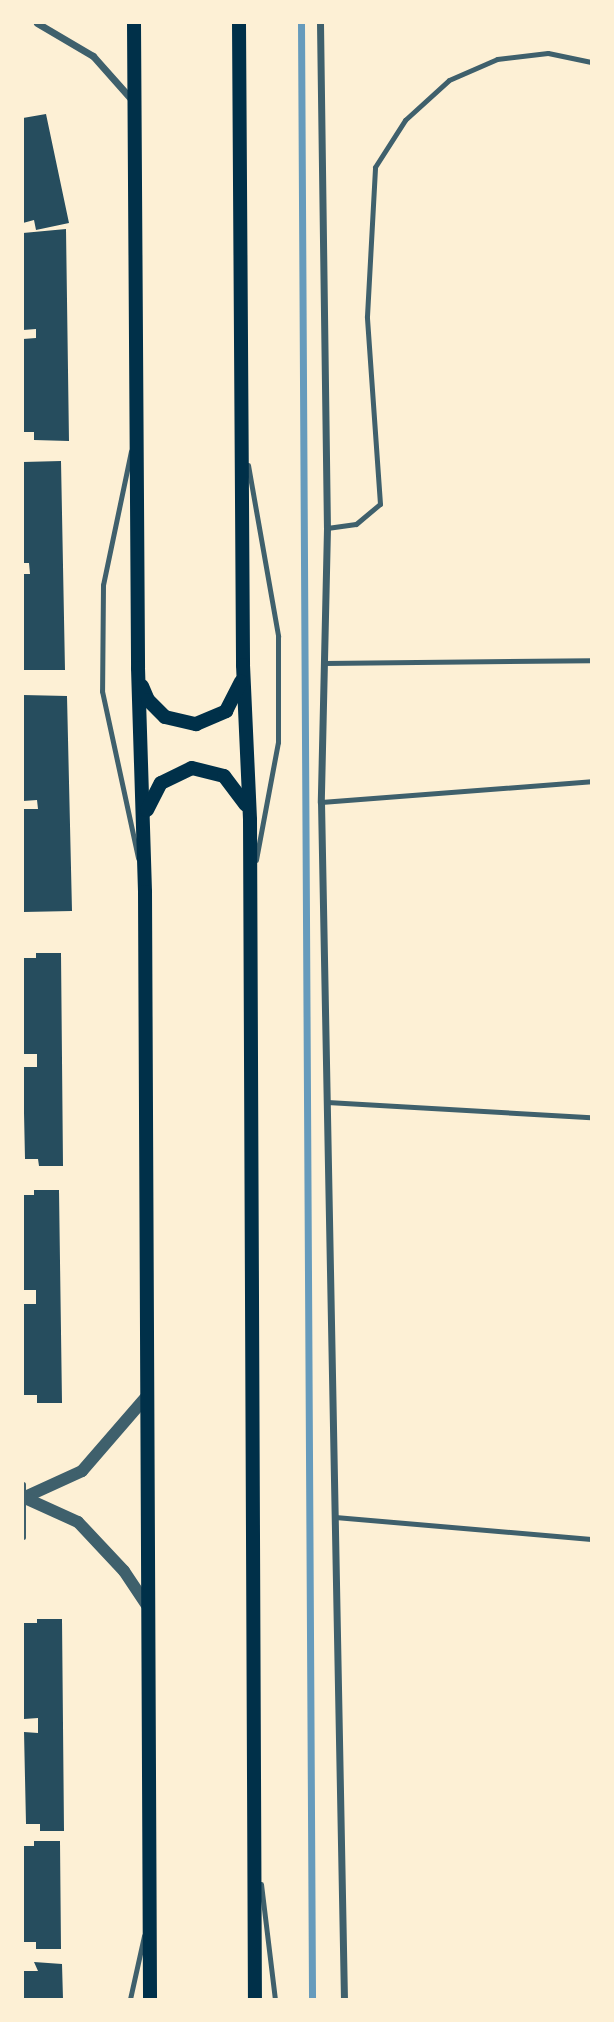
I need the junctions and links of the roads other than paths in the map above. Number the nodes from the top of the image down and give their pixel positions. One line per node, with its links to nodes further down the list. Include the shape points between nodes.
1 (37, 23): 6 (street, via 93,56)
2 (134, 23): 6 (main road)
3 (239, 23): 8 (main road)
4 (320, 23): 9 (street)
5 (591, 62): 9 (lane, via 548,53 497,60 449,80 405,120 374,167 367,316 380,504 356,524)
6 (135, 103): 7 (main road)
7 (137, 424): 13 (main road); 18 (lane, via 103,585 103,691)
8 (242, 432): 12 (main road); 19 (lane, via 278,636 278,742)
9 (327, 528): 11 (street)
10 (591, 660): 11 (lane)
11 (324, 663): 15 (street)
12 (243, 665): 13 (main road, via 231,705 212,720 197,724 180,723 159,712 144,692); 16 (main road)
13 (138, 668): 17 (main road)
14 (591, 781): 15 (lane)
15 (321, 802): 20 (street)
16 (250, 820): 17 (main road, via 232,781 209,769 191,768 161,783); 19 (main road)
17 (144, 822): 18 (main road)
18 (145, 892): 22 (main road)
19 (250, 894): 29 (main road)
20 (327, 1102): 21 (lane); 25 (street)
21 (591, 1117)
22 (147, 1396): 24 (street, via 82,1471); 28 (main road)
23 (23, 1484): 24 (lane)
24 (24, 1498): 26 (lane); 28 (street, via 78,1522 124,1571)
25 (335, 1517): 27 (lane); 35 (street)
26 (23, 1537)
27 (591, 1539)
28 (148, 1607): 30 (main road)
29 (255, 1833): 33 (main road); 34 (lane)
30 (150, 1909): 31 (lane); 32 (main road)
31 (130, 1999)
32 (150, 1999)
33 (256, 1999)
34 (275, 1999)
35 (344, 1999)

